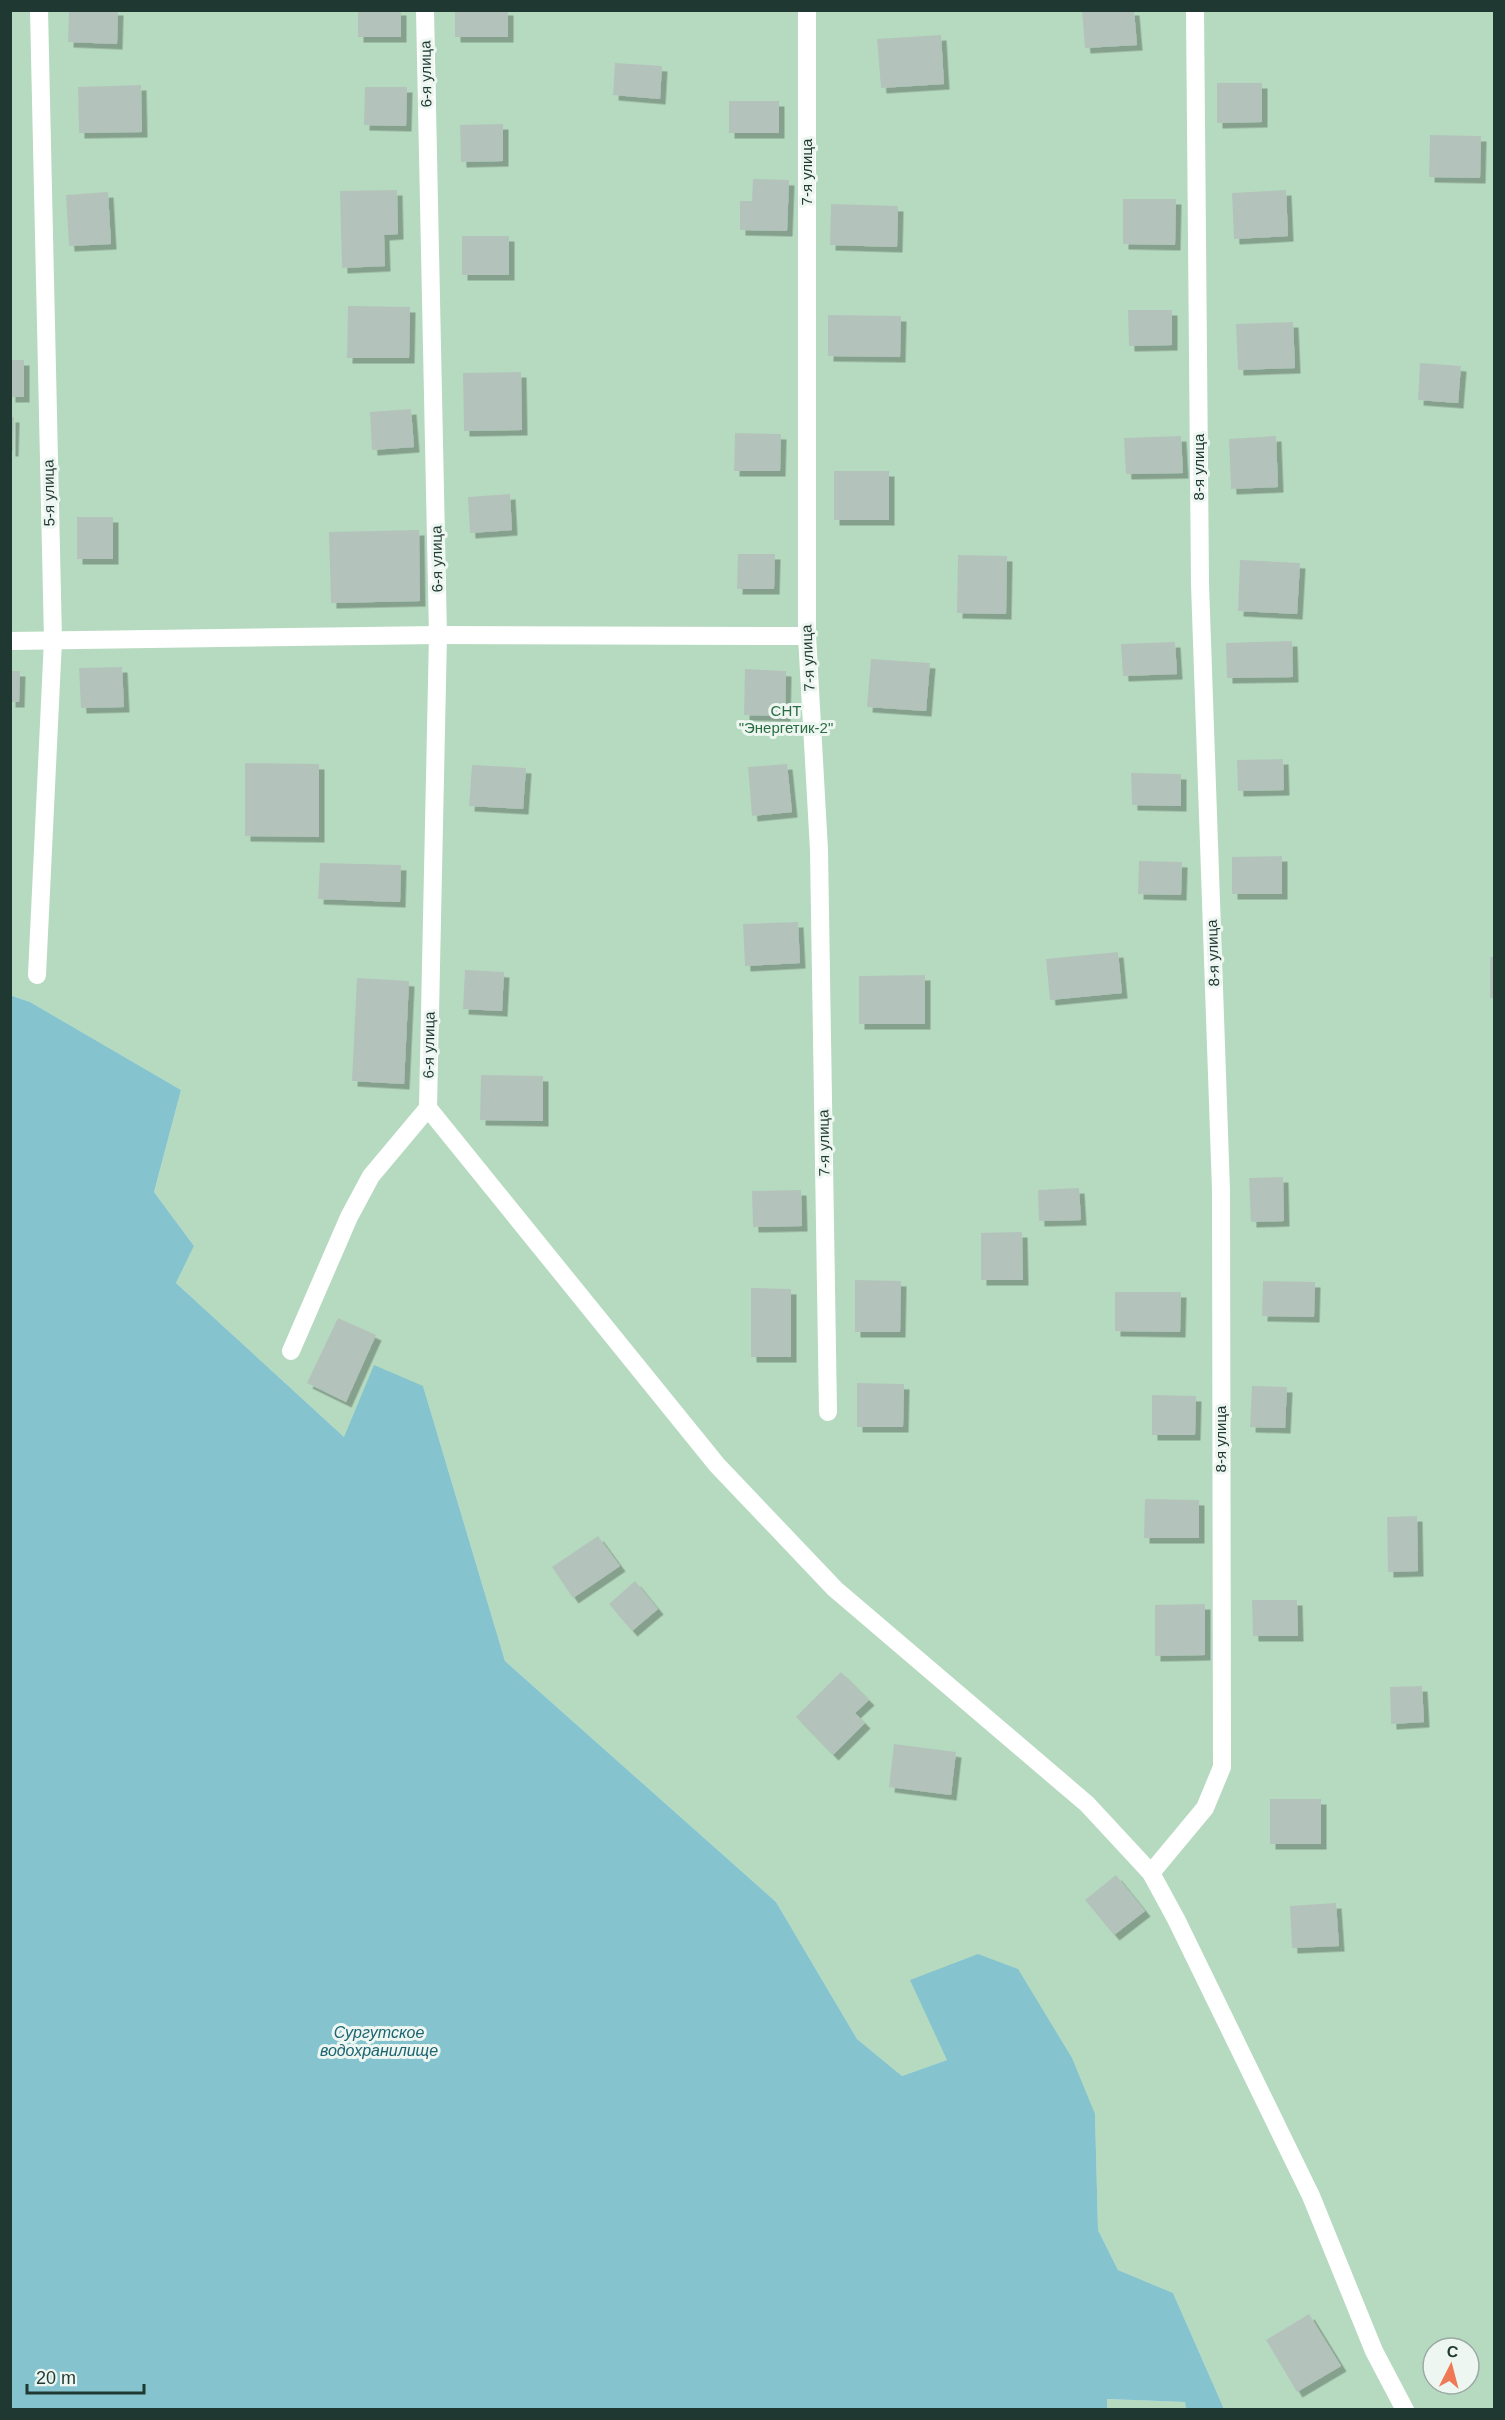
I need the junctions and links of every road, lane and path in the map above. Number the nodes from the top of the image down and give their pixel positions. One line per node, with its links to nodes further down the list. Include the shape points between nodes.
1 (39, 10): 7 (street, 5-я улица)
2 (424, 10): 5 (street, 6-я улица)
3 (807, 10): 6 (street, 7-я улица)
4 (1195, 10): 13 (street, 8-я улица, via 1200,584 1221,1190 1222,1767 1205,1808)
5 (438, 635): 6 (street); 7 (street); 10 (street, 6-я улица)
6 (807, 636): 12 (street, 7-я улица, via 819,850)
7 (52, 640): 8 (street); 9 (street, 5-я улица)
8 (10, 641)
9 (38, 975)
10 (428, 1108): 11 (street, via 371,1176 348,1217); 13 (street, via 746,1496 836,1589 1087,1804)
11 (291, 1351)
12 (828, 1412)
13 (1151, 1873): 14 (street, via 1311,2196 1374,2351)
14 (1405, 2409)

